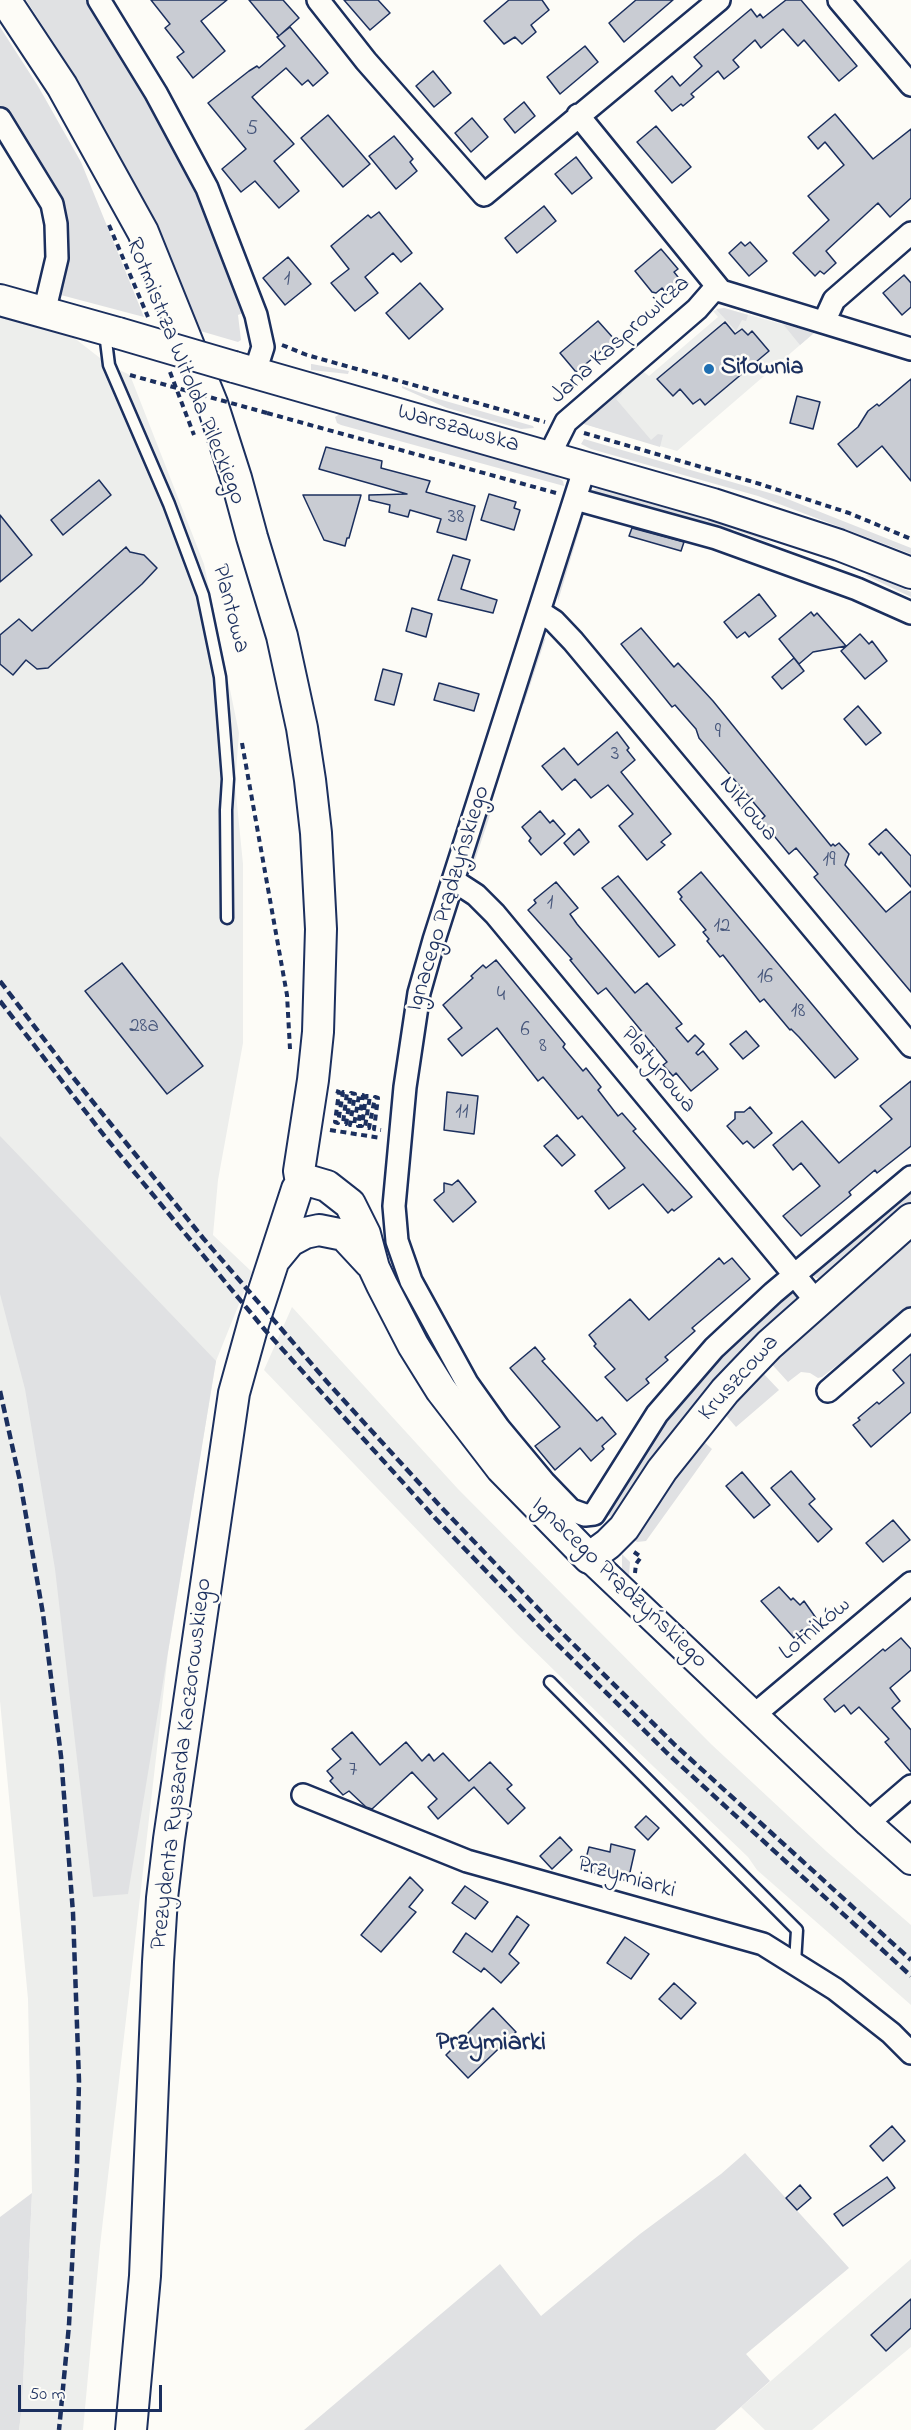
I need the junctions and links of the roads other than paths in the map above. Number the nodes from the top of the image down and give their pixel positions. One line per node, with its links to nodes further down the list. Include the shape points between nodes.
1 (5, 0): 27 (main road, Rotmistrza Witolda Pileckiego, via 62,86 143,232 195,358 236,478 282,636 302,728 316,832 321,929 313,1080)
2 (99, 0): 16 (street, via 156,93 207,188 256,315 263,347)
3 (318, 0): 7 (street, via 484,195)
4 (719, 0): 7 (street)
5 (840, 0): 6 (street)
6 (911, 85)
7 (578, 115): 10 (street)
8 (0, 119): 12 (street, via 52,204 57,258)
9 (911, 233): 13 (street, via 834,300)
10 (717, 286): 13 (street, Jana Kasprowicza, via 721,291); 17 (street, Jana Kasprowicza, via 697,309 566,422)
11 (0, 300): 12 (main road, Warszawska)
12 (44, 313): 14 (main road, Warszawska)
13 (824, 322): 15 (street, Jana Kasprowicza)
14 (111, 331): 16 (main road, Warszawska, bridge); 24 (lane, Plantowa, via 110,365 203,595 220,677 228,779)
15 (911, 349)
16 (244, 370): 17 (main road, Warszawska)
17 (549, 456): 18 (main road, Warszawska)
18 (585, 467): 19 (street, Ignacego Prądzyńskiego); 20 (main road, Warszawska, via 839,545)
19 (575, 499): 21 (street, Ignacego Prądzyńskiego); 22 (street, via 716,538 857,589)
20 (911, 573)
21 (540, 612): 23 (street, Ignacego Prądzyńskiego); 25 (street, Niklowa, via 573,641)
22 (911, 613)
23 (453, 880): 32 (street, Platynowa, via 490,908); 32 (street, Ignacego Prądzyńskiego, via 412,1027 395,1229 411,1281 467,1383 544,1482 571,1510 594,1514 657,1414 726,1336)
24 (227, 918)
25 (911, 1046)
26 (911, 1177): 32 (street)
27 (298, 1191): 29 (main road, Ignacego Prądzyńskiego); 30 (main road, Prezydenta Ryszarda Kaczorowskiego); 31 (main road, Ignacego Prądzyńskiego, via 310,1181 327,1186 350,1204 365,1233)
28 (911, 1219): 33 (main road, Kruszcowa)
29 (344, 1236): 30 (main road, via 319,1230 305,1233 285,1246); 31 (main road, Ignacego Prądzyńskiego)
30 (275, 1260): 46 (main road, Prezydenta Ryszarda Kaczorowskiego, via 234,1393 169,1839 158,1962 145,2276)
31 (374, 1268): 36 (main road, Ignacego Prądzyńskiego, via 413,1345 458,1414 507,1475)
32 (794, 1275): 33 (street, Platynowa)
33 (816, 1301): 36 (main road, Kruszcowa, via 725,1391 662,1470 624,1528)
34 (911, 1319): 35 (street)
35 (828, 1391)
36 (589, 1558): 39 (street, Ignacego Prądzyńskiego)
37 (911, 1583): 39 (street, Lotników)
38 (550, 1682): 44 (lane, via 797,1930)
39 (754, 1715): 42 (street, Ignacego Prądzyńskiego)
40 (911, 1786): 42 (street)
41 (303, 1796): 44 (street, Przymiarki, via 467,1861 764,1944)
42 (868, 1823): 43 (street, Ignacego Prądzyńskiego)
43 (911, 1861)
44 (795, 1963): 45 (street, Przymiarki, via 835,1989)
45 (911, 2053)
46 (131, 2430)

